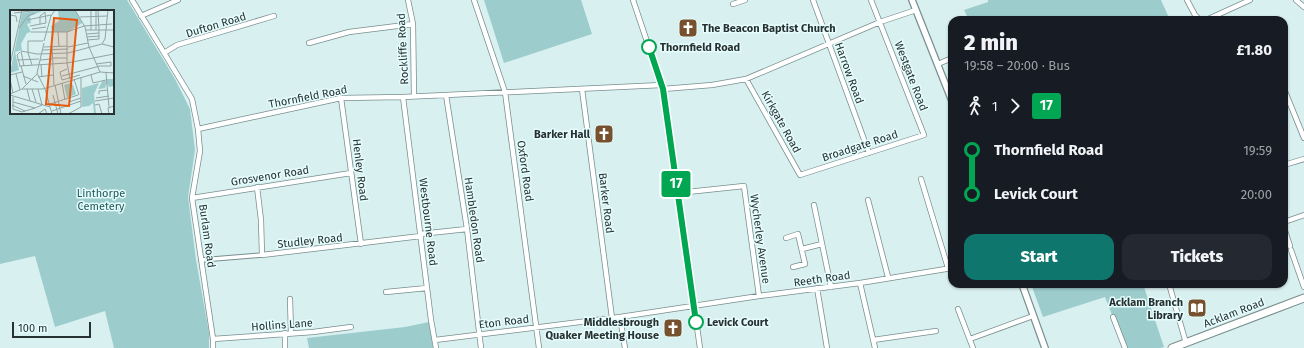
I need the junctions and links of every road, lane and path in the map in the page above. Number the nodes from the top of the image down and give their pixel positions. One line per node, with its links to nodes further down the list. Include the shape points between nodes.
1 (132, 0): 17 (street, Burlam Road)
2 (178, 0): 17 (street)
3 (408, 0): 22 (street, Rockliffe Road)
4 (474, 0): 32 (street, Oxford Road)
5 (633, 0): 29 (street)
6 (745, 0): 14 (street)
7 (813, 0): 24 (street, Harrow Road)
8 (872, 0): 21 (street, Westgate Road)
9 (912, 0): 16 (street)
10 (1188, 0): 19 (street)
11 (1250, 0): 13 (street)
12 (1296, 0): 15 (street)
13 (1241, 2): 20 (street)
14 (733, 4)
15 (1304, 7)
16 (916, 10): 21 (street, Thornfield Road); 27 (street)
17 (141, 16): 25 (street, Burlam Road)
18 (274, 16): 25 (street, Dufton Road, via 177,45)
19 (1196, 16)
20 (1214, 16)
21 (880, 22): 24 (street, Thornfield Road); 39 (street, Westgate Road)
22 (413, 24): 23 (street, via 349,32); 34 (street, Rockliffe Road)
23 (309, 43)
24 (829, 44): 28 (street, Thornfield Road); 41 (street, Harrow Road)
25 (164, 53): 38 (street, Burlam Road, via 192,99)
26 (948, 60): 27 (street)
27 (938, 64): 31 (street)
28 (746, 79): 29 (street, Thornfield Road, via 712,85); 45 (street, Kirkgate Road)
29 (663, 87): 30 (street, Thornfield Road); 48 (street)
30 (582, 89): 32 (street, Thornfield Road); 83 (street, Barker Road)
31 (948, 90)
32 (505, 92): 33 (street, Thornfield Road); 85 (street, Oxford Road)
33 (446, 95): 34 (street, Thornfield Road); 54 (street, Hambledon Road)
34 (414, 96): 35 (street, Thornfield Road)
35 (403, 97): 36 (street, Thornfield Road); 55 (street, Westbourne Road)
36 (342, 98): 38 (street, Thornfield Road); 44 (street, Henley Road)
37 (1288, 99): 40 (street)
38 (198, 129): 49 (street, Burlam Road, via 200,151)
39 (924, 135): 41 (street, Broadgate Road)
40 (1304, 138)
41 (869, 153): 45 (street, Broadgate Road)
42 (1304, 159): 43 (street)
43 (1288, 164)
44 (351, 173): 47 (street, Grosvenor Road); 58 (street, Henley Road)
45 (800, 175)
46 (921, 179): 63 (street)
47 (257, 187): 49 (street, Grosvenor Road); 61 (street)
48 (678, 193): 75 (street, Wycherley Avenue, via 744,186); 78 (street)
49 (192, 198): 62 (street, Burlam Road)
50 (868, 200): 66 (street)
51 (814, 205): 59 (street)
52 (1304, 215): 53 (street)
53 (1288, 221)
54 (467, 229): 55 (street, Studley Road); 89 (street, Hambledon Road)
55 (420, 235): 58 (street, Studley Road); 70 (street, Westbourne Road)
56 (786, 238): 60 (street, via 798,234)
57 (1288, 241): 69 (street)
58 (361, 244): 61 (street, Studley Road)
59 (822, 244): 60 (street); 68 (street)
60 (802, 248): 64 (street, via 805,264)
61 (262, 255): 62 (street, Studley Road)
62 (201, 260): 90 (street, Burlam Road)
63 (948, 262)
64 (793, 267)
65 (948, 268): 66 (street, Reeth Road)
66 (888, 277): 67 (street, Reeth Road)
67 (860, 283): 68 (street, Reeth Road); 93 (street)
68 (831, 287): 71 (street, Reeth Road)
69 (1304, 287)
70 (427, 288): 74 (street); 92 (street, Westbourne Road)
71 (817, 288): 75 (street, Reeth Road); 102 (street)
72 (1023, 288): 80 (street)
73 (1170, 288): 94 (street)
74 (386, 292)
75 (759, 296): 78 (street, Reeth Road)
76 (1304, 298): 94 (main road, Acklam Road)
77 (290, 299): 88 (street)
78 (694, 306): 81 (street, Eton Road); 101 (street)
79 (958, 309): 91 (street)
80 (1033, 316): 91 (street); 105 (street)
81 (620, 317): 83 (street, Eton Road); 100 (street)
82 (1113, 317): 106 (street)
83 (612, 318): 85 (street, Eton Road)
84 (352, 327): 88 (street, Hollins Lane)
85 (537, 327): 89 (street, Eton Road); 99 (street, Oxford Road)
86 (936, 331): 93 (street)
87 (285, 333): 88 (street, Hollins Lane); 90 (street, Hollins Lane); 96 (street)
88 (291, 333)
89 (479, 334): 92 (street, Eton Road); 98 (street, Hambledon Road)
90 (213, 339): 95 (street, Burlam Road)
91 (970, 339): 104 (street)
92 (435, 340): 97 (street, Westbourne Road)
93 (873, 340): 103 (street)
94 (1186, 343): 107 (main road, Acklam Road)
95 (213, 348)
96 (285, 348)
97 (436, 348)
98 (481, 348)
99 (539, 348)
100 (625, 348)
101 (700, 348)
102 (827, 348)
103 (875, 348)
104 (973, 348)
105 (1045, 348)
106 (1125, 348)
107 (1172, 348)

